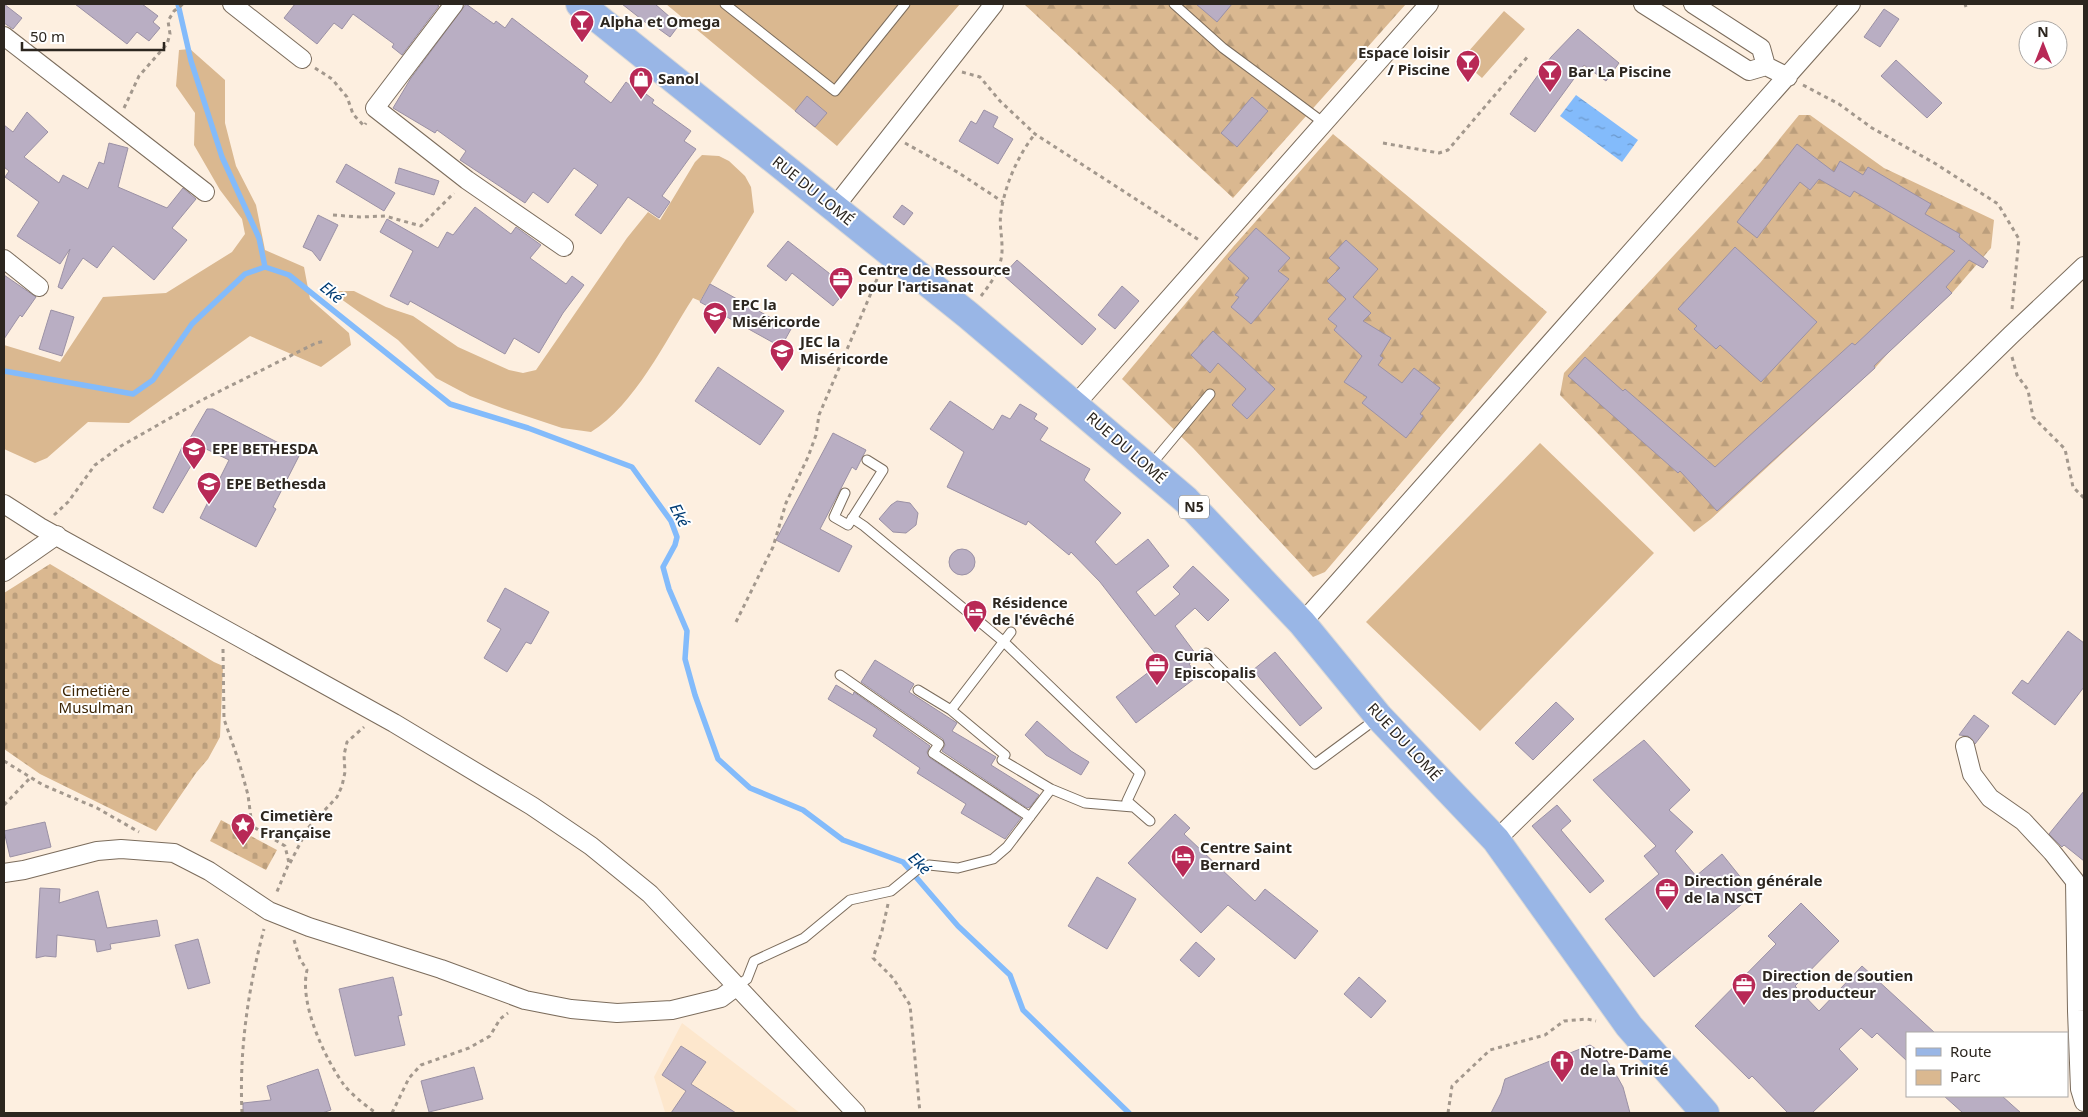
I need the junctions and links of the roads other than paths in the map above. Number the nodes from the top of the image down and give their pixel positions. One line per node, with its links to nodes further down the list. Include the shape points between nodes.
1 (232, 4): 13 (street)
2 (454, 4): 19 (street, via 375,108 467,180)
3 (580, 4): 18 (main road, RUE DU LOMÉ / N5)
4 (725, 4): 5 (lane, via 835,91)
5 (905, 4)
6 (994, 4): 18 (street)
7 (1174, 4): 16 (lane, via 1223,48)
8 (1429, 4): 16 (street)
9 (1643, 4): 14 (street, via 1749,71)
10 (1692, 4): 14 (street, via 1761,48)
11 (1851, 4): 15 (street)
12 (4, 36): 17 (street)
13 (302, 59)
14 (1766, 66): 15 (street)
15 (1788, 77): 32 (street)
16 (1324, 123): 24 (street)
17 (205, 192)
18 (834, 208): 24 (main road, RUE DU LOMÉ / N5)
19 (564, 248)
20 (4, 259): 22 (street)
21 (2084, 266): 45 (street)
22 (39, 287)
23 (1210, 394): 26 (lane)
24 (1075, 405): 26 (main road, RUE DU LOMÉ / N5)
25 (867, 460): 29 (lane, via 883,470)
26 (1148, 468): 32 (main road, RUE DU LOMÉ / N5, via 1186,500)
27 (844, 493): 29 (lane, via 834,517 848,525)
28 (4, 504): 30 (street)
29 (852, 518): 34 (lane)
30 (57, 535): 31 (street); 47 (street, via 380,714 532,806 590,846 650,894)
31 (4, 572)
32 (1302, 623): 39 (main road, RUE DU LOMÉ / N5)
33 (1011, 632): 34 (lane)
34 (1004, 642): 38 (lane); 42 (lane, via 1140,773 1127,800)
35 (1206, 654): 39 (lane, via 1315,764)
36 (840, 674): 43 (lane, via 939,744 933,753)
37 (918, 690): 38 (lane)
38 (951, 710): 41 (lane, via 1005,755 1002,760)
39 (1379, 717): 45 (main road, RUE DU LOMÉ / N5)
40 (1965, 746): 48 (street, via 1972,774 1990,798 2023,821 2075,881 2080,1089)
41 (1051, 789): 42 (lane, via 1085,803); 43 (lane)
42 (1133, 806): 44 (lane)
43 (1030, 817): 47 (lane, via 994,859 958,868 929,865 920,868 891,891 850,900 804,938 754,961 747,979)
44 (1150, 821)
45 (1496, 840): 50 (main road, RUE DU LOMÉ / N5, via 1629,1026)
46 (4, 873): 47 (street, via 97,851 121,849 174,853 209,871 269,910 309,927 525,1000 571,1009 617,1013 672,1010 721,998)
47 (737, 986): 49 (street)
48 (2084, 1102)
49 (856, 1113)
50 (1705, 1113)

